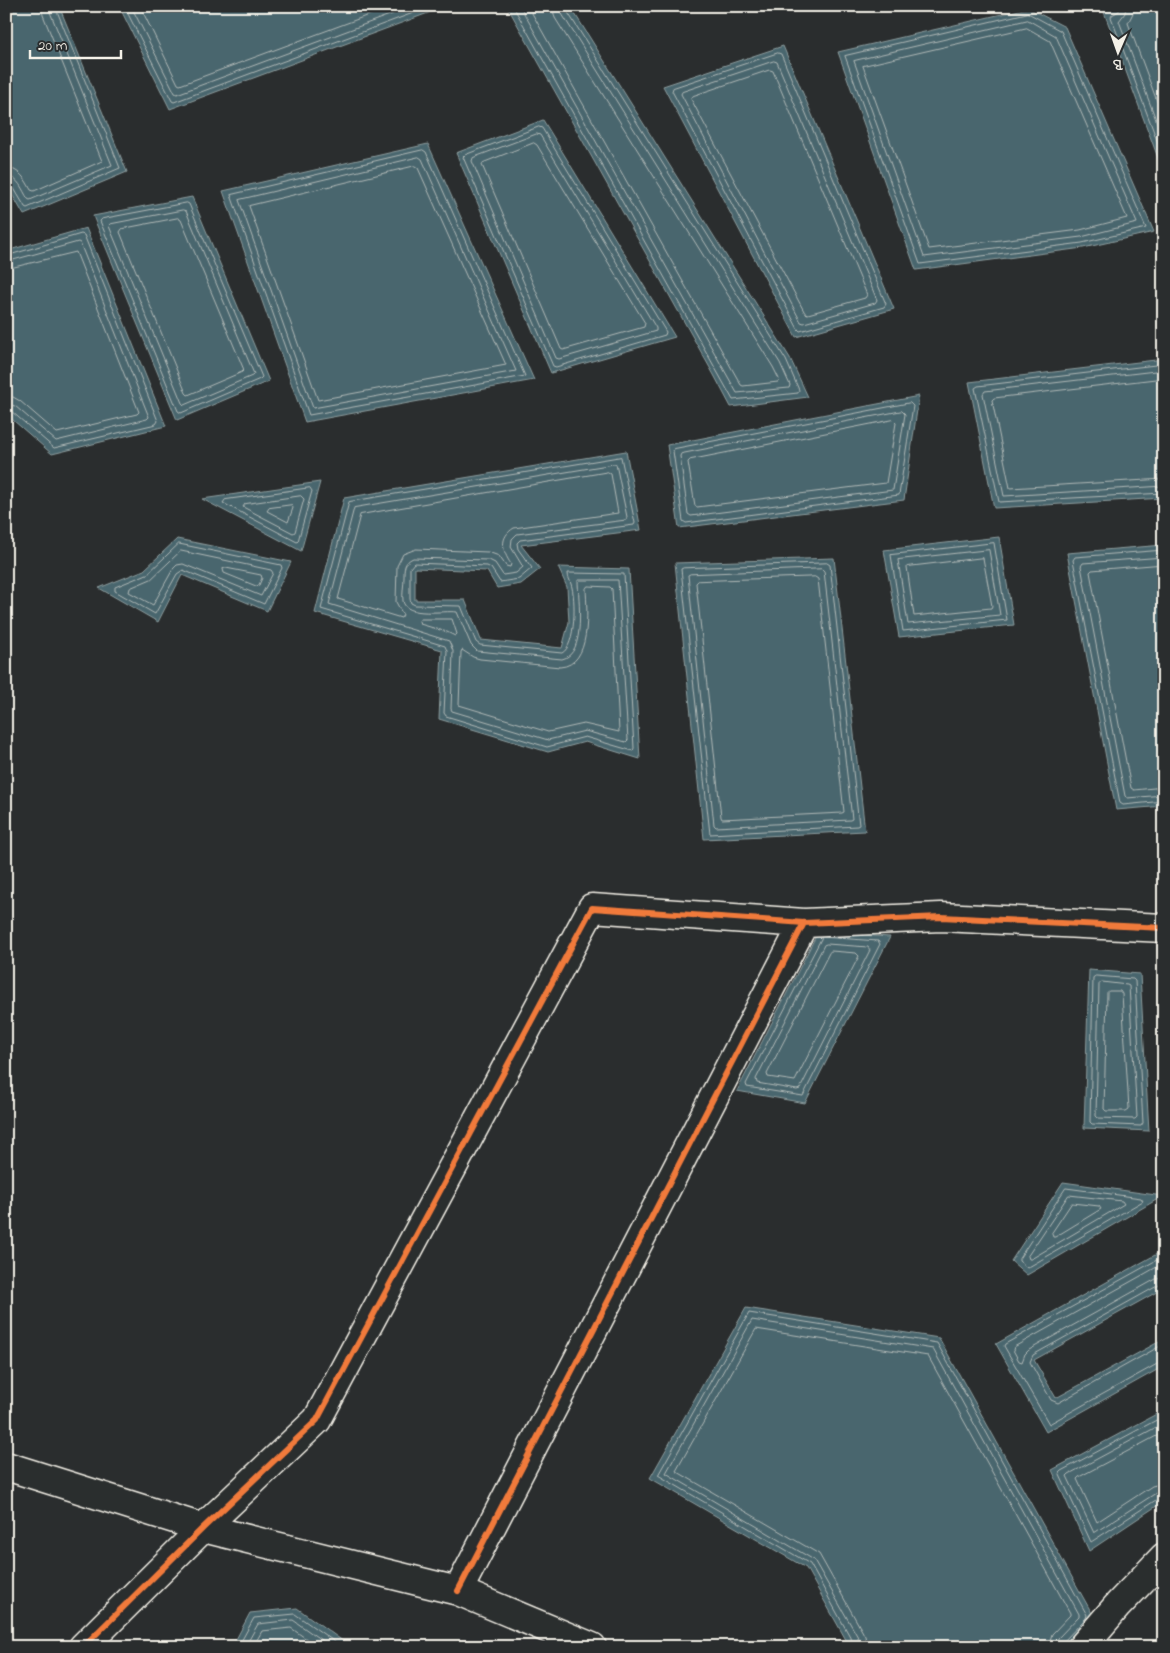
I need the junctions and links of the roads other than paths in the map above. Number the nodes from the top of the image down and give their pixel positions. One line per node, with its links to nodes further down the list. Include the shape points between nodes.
1 (804, 923): 2 (street, via 941,918); 4 (street, via 592,908 317,1420); 6 (street)
2 (1164, 928)
3 (6, 1466): 4 (street)
4 (203, 1528): 6 (street); 7 (street)
5 (1164, 1557): 9 (street)
6 (458, 1591): 8 (street)
7 (86, 1646)
8 (592, 1647)
9 (1082, 1647)

